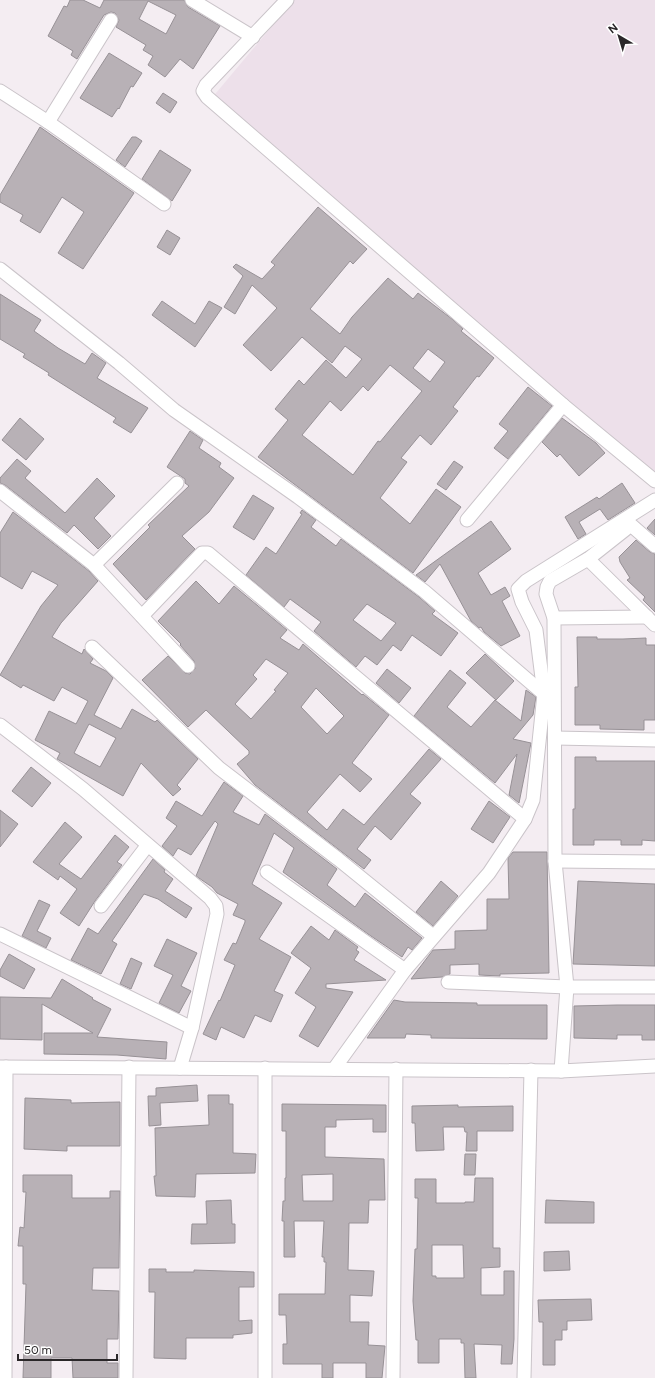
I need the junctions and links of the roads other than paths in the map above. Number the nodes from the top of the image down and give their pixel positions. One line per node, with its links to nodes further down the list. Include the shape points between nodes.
1 (192, 0): 4 (street)
2 (287, 0): 4 (street)
3 (111, 20): 6 (street)
4 (253, 37): 9 (street, via 206,85 203,91 207,97)
5 (0, 91): 6 (street)
6 (48, 122): 7 (street)
7 (164, 204)
8 (0, 269): 23 (street, via 174,410 298,497 424,591)
9 (563, 405): 10 (street); 14 (street)
10 (655, 481)
11 (177, 483): 17 (street)
12 (0, 491): 17 (street)
13 (655, 500): 23 (street, via 526,581 518,589 536,630)
14 (467, 520)
15 (655, 546): 16 (street, via 631,525)
16 (588, 559): 19 (street, via 550,581 546,587); 20 (street)
17 (94, 565): 18 (street)
18 (142, 616): 22 (street); 27 (street, via 202,553 206,552)
19 (554, 618): 20 (street); 25 (street)
20 (651, 621)
21 (92, 647): 34 (street, via 219,768)
22 (188, 666)
23 (544, 694): 27 (street, via 533,800)
24 (0, 725): 28 (street, via 83,790)
25 (555, 738): 26 (street); 29 (street)
26 (655, 740)
27 (525, 819): 34 (street, via 489,873)
28 (147, 846): 32 (street); 39 (street, via 210,898 216,906 217,914)
29 (555, 861): 30 (street); 38 (street)
30 (655, 862)
31 (267, 872): 35 (street)
32 (101, 906)
33 (0, 934): 39 (street)
34 (433, 936): 35 (street)
35 (405, 970): 45 (street)
36 (448, 982): 38 (street)
37 (655, 987): 38 (street)
38 (567, 988): 48 (street)
39 (192, 1028): 43 (street)
40 (655, 1066): 48 (street)
41 (3, 1067): 42 (street); 49 (street)
42 (129, 1067): 43 (street); 50 (street)
43 (180, 1068): 44 (street)
44 (265, 1068): 45 (street); 51 (street)
45 (334, 1069): 46 (street)
46 (396, 1069): 47 (street); 52 (street)
47 (531, 1070): 48 (street); 53 (street)
48 (561, 1071)
49 (5, 1378)
50 (126, 1378)
51 (265, 1378)
52 (393, 1378)
53 (524, 1378)

